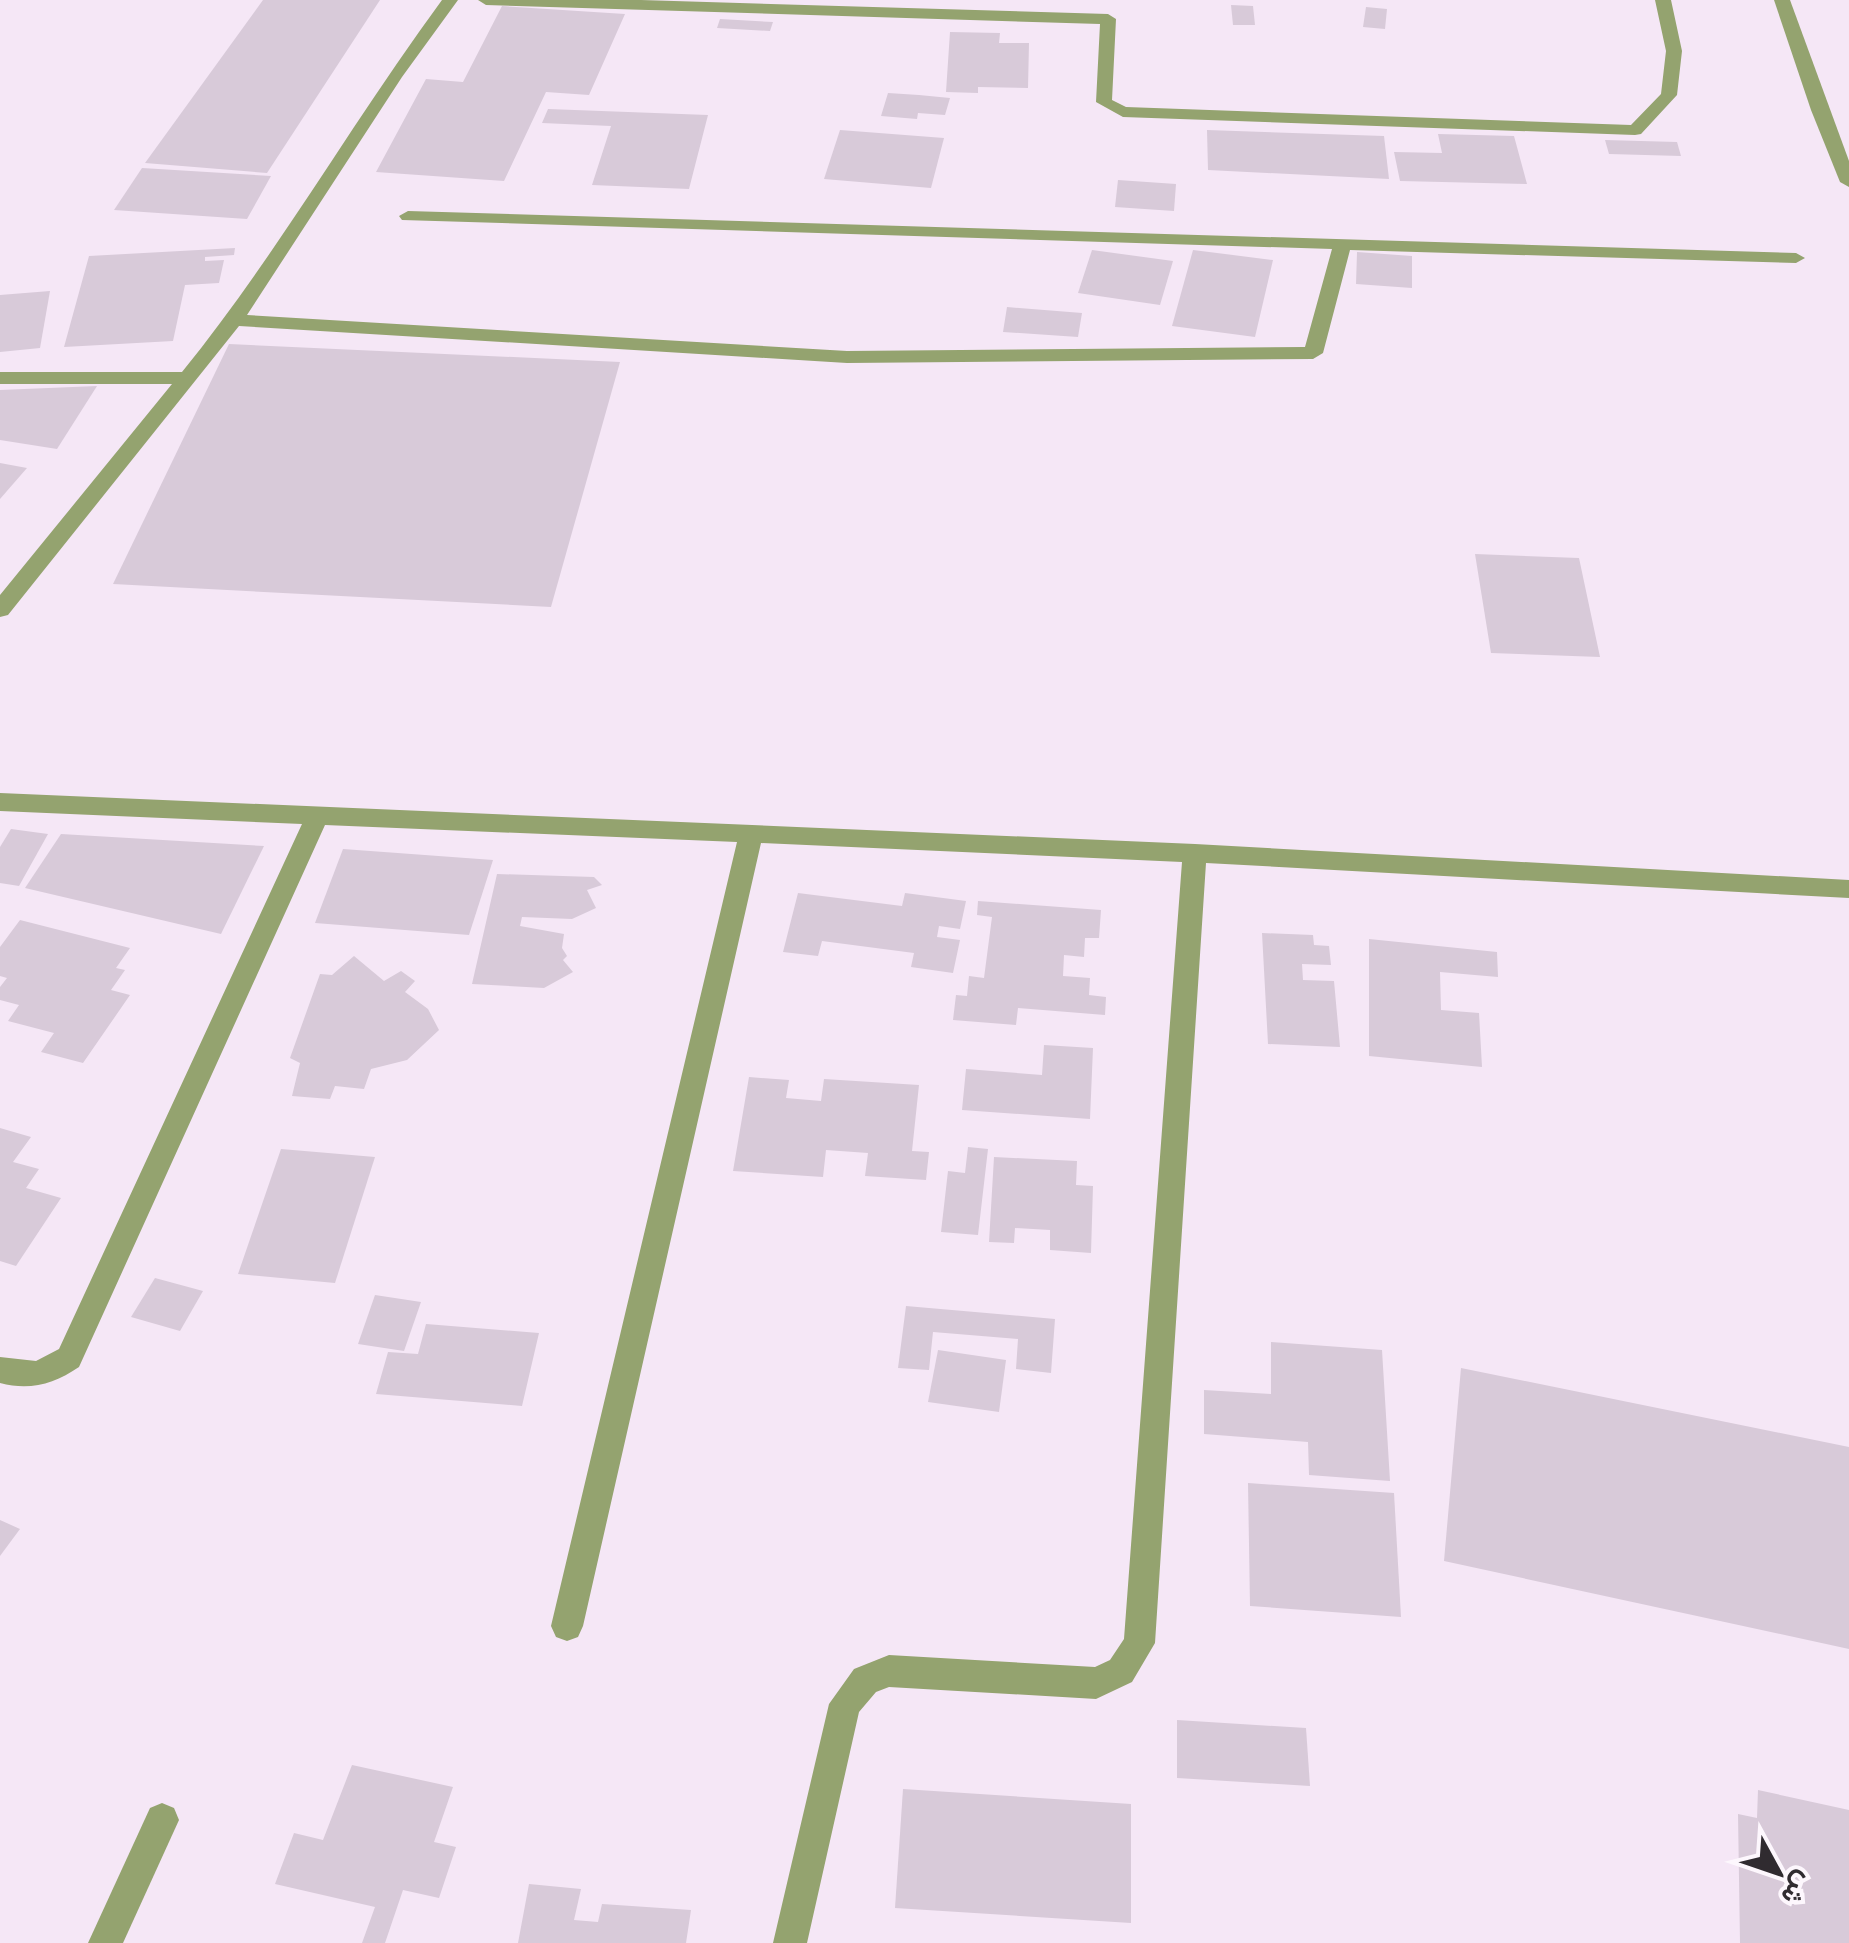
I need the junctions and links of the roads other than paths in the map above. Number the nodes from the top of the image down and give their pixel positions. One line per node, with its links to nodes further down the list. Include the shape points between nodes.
1 (450, 0): 13 (street)
2 (486, 0): 7 (street)
3 (892, 0): 7 (street)
4 (1122, 0): 8 (street)
5 (1664, 0): 8 (street, via 1674,51 1670,95 1634,130 1123,112 1104,102)
6 (1782, 0): 9 (street)
7 (845, 10): 8 (street)
8 (1108, 19)
9 (1849, 182)
10 (408, 216): 11 (street)
11 (1343, 244): 12 (street); 13 (street, via 1313,352 846,357)
12 (1796, 258)
13 (234, 320): 15 (street)
14 (0, 378): 15 (street)
15 (188, 378): 16 (street)
16 (0, 610)
17 (0, 802): 18 (street)
18 (317, 816): 19 (street); 22 (street, via 69,1358 48,1373 25,1377)
19 (751, 834): 20 (street); 23 (street)
20 (1196, 853): 21 (street); 26 (street, via 1139,1644 1121,1671 1096,1683 889,1671 866,1680 846,1704)
21 (1849, 888)
22 (0, 1370)
23 (567, 1626)
24 (162, 1820): 25 (street)
25 (105, 1943)
26 (790, 1943)

